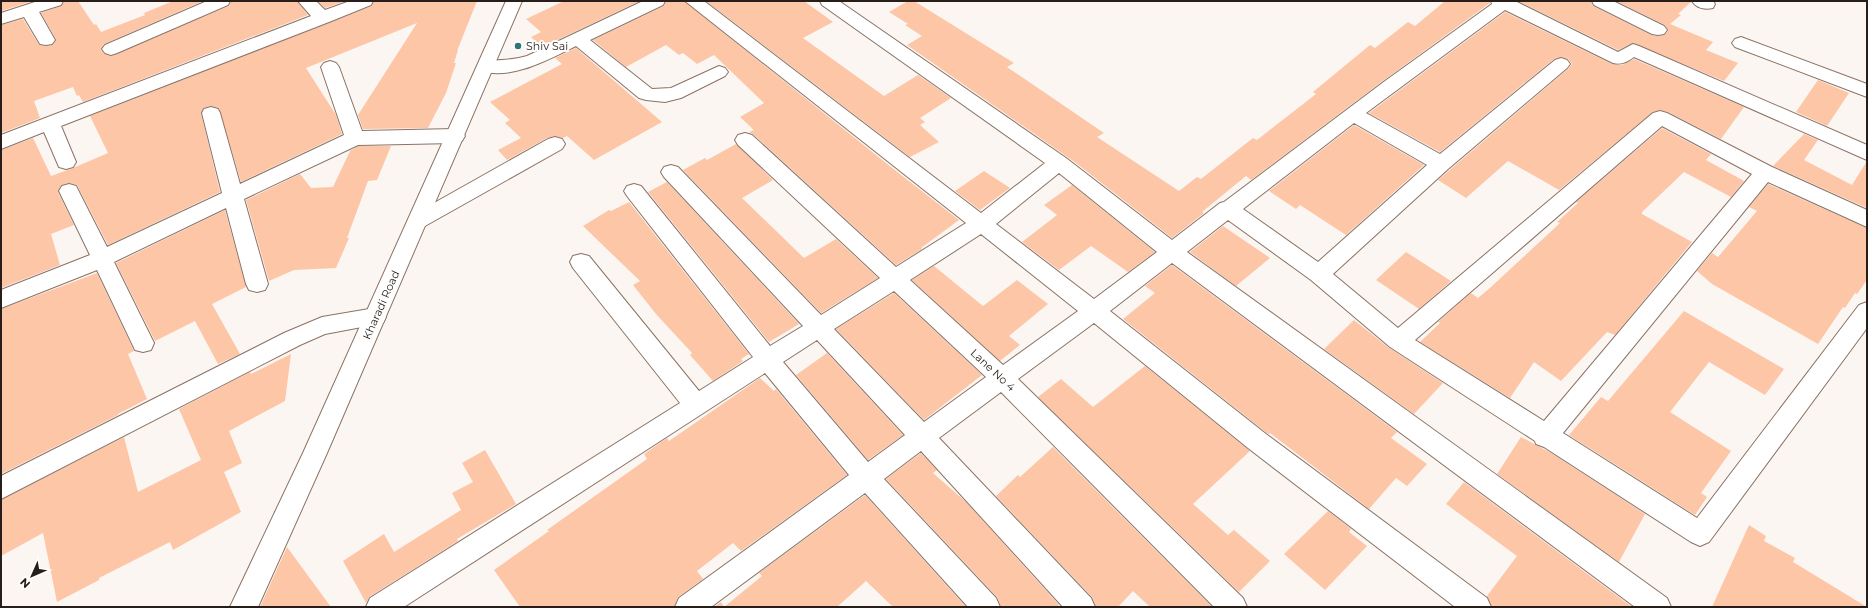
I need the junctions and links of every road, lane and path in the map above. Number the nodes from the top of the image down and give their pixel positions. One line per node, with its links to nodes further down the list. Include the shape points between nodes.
1 (55, 1): 11 (street)
2 (222, 1): 18 (street)
3 (306, 1): 12 (street)
4 (365, 1): 12 (street)
5 (514, 1): 21 (street, Kharadi Road)
6 (657, 1): 15 (street)
7 (694, 1): 44 (street)
8 (828, 1): 34 (street)
9 (1600, 1): 14 (street)
10 (1503, 2): 25 (street); 32 (street, via 1619,59 1633,50)
11 (29, 10): 13 (street); 16 (street)
12 (323, 18): 26 (street)
13 (1, 19)
14 (1658, 30)
15 (578, 39): 21 (street, via 514,66); 22 (street, via 646,94 655,97 678,92)
16 (46, 40)
17 (1741, 42): 23 (street)
18 (111, 50)
19 (1561, 64): 35 (street)
20 (330, 67): 28 (street)
21 (486, 67): 27 (street, Kharadi Road)
22 (719, 72)
23 (1867, 91)
24 (211, 113): 40 (street)
25 (1353, 114): 35 (street); 41 (street)
26 (50, 123): 30 (street); 33 (street)
27 (455, 136): 28 (street); 43 (street, Kharadi Road)
28 (355, 138): 40 (street)
29 (745, 140): 49 (street, Lane No 4)
30 (1, 142)
31 (555, 144): 43 (street)
32 (1867, 153)
33 (66, 162)
34 (1059, 163): 44 (street); 45 (street)
35 (1441, 164): 48 (street)
36 (670, 172): 55 (street)
37 (1766, 172): 42 (street); 56 (street, via 1660,117); 62 (street)
38 (69, 191): 46 (street)
39 (634, 191): 58 (street)
40 (234, 196): 46 (street); 50 (street)
41 (1227, 208): 45 (street); 48 (street)
42 (1867, 219)
43 (418, 221): 54 (street, Kharadi Road)
44 (981, 224): 49 (street); 52 (street)
45 (1171, 251): 52 (street); 72 (street)
46 (101, 259): 51 (street); 57 (street)
47 (581, 262): 60 (street)
48 (1319, 274): 56 (street)
49 (894, 279): 55 (street); 59 (street, Lane No 4)
50 (257, 284)
51 (1, 299)
52 (1094, 311): 59 (street); 71 (street, via 1257,441)
53 (1867, 311): 62 (street, via 1700,534)
54 (375, 317): 64 (street, via 322,326 292,339); 65 (street, Kharadi Road)
55 (817, 328): 58 (street); 61 (street)
56 (1398, 342): 62 (street)
57 (143, 343)
58 (768, 360): 60 (street); 63 (street)
59 (1002, 378): 61 (street); 70 (street, Lane No 4)
60 (696, 405): 66 (street)
61 (922, 436): 63 (street); 69 (street)
62 (1546, 437)
63 (866, 478): 67 (street); 68 (street)
64 (1, 488)
65 (244, 607)
66 (380, 607)
67 (689, 607)
68 (986, 607)
69 (1081, 607)
70 (1233, 607)
71 (1477, 607)
72 (1658, 607)

